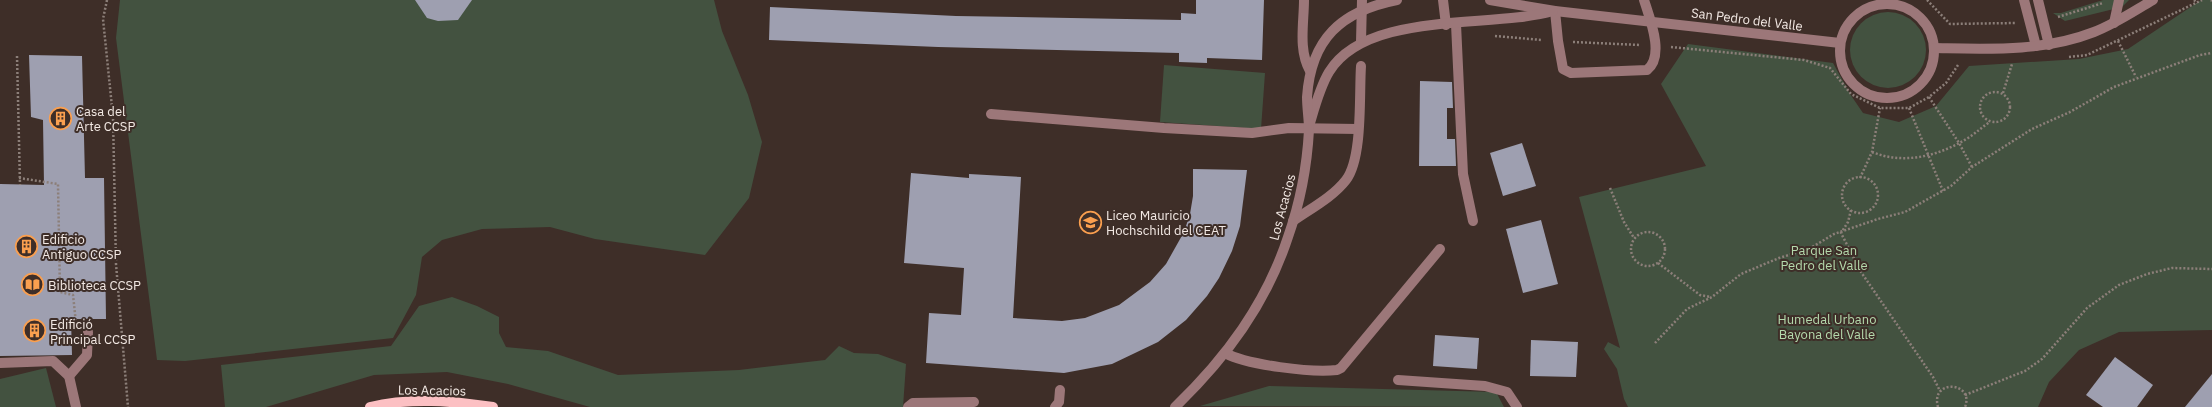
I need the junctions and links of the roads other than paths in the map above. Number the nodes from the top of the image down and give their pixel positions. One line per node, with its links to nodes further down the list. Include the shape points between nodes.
1 (1304, 0): 23 (street, via 1303,50)
2 (1362, 0): 12 (street)
3 (1397, 0): 12 (street)
4 (1443, 0): 16 (street)
5 (1490, 0): 13 (street, San Pedro del Valle)
6 (1644, 0): 14 (street)
7 (2024, 0): 20 (street)
8 (2038, 0): 19 (street)
9 (2119, 0): 15 (street)
10 (2153, 0): 15 (street)
11 (1876, 3): 18 (street, via 1856,15 1843,33); 21 (street, via 1910,10 1927,26)
12 (1361, 10): 17 (street); 23 (street, Los Acacios, via 1344,19 1327,36 1317,52)
13 (1555, 11): 14 (street, San Pedro del Valle); 14 (street, via 1563,69 1570,73 1647,70 1655,58); 16 (street, San Pedro del Valle, via 1533,17)
14 (1650, 22): 18 (street, San Pedro del Valle)
15 (2114, 23): 19 (street, via 2088,34)
16 (1451, 24): 17 (street, San Pedro del Valle, via 1390,32); 28 (street, via 1463,174)
17 (1361, 42): 25 (street, San Pedro del Valle, via 1344,54 1329,72 1316,101)
18 (1840, 43): 21 (street, via 1841,61 1848,78 1866,94 1881,98 1903,96 1914,91 1923,82 1932,66)
19 (2049, 45): 20 (street)
20 (2036, 46): 21 (street)
21 (1934, 48)
22 (1361, 66): 26 (street)
23 (1310, 71): 25 (street, Los Acacios, via 1307,108)
24 (990, 114): 25 (street, via 1164,128 1252,132)
25 (1309, 128): 26 (street); 27 (street, Los Acacios, via 1303,183)
26 (1358, 129): 27 (street, via 1356,158 1351,174 1346,181)
27 (1293, 221): 31 (street, Los Acacios, via 1277,267 1263,296 1238,338)
28 (1473, 221)
29 (1440, 249): 31 (street, via 1337,370 1254,364 1236,360)
30 (88, 332): 33 (street, via 87,355)
31 (1225, 354): 43 (street, Los Acacios)
32 (0, 363): 33 (street, via 53,361)
33 (68, 376): 38 (street)
34 (1398, 380): 44 (street, via 1485,386 1507,392)
35 (1060, 390): 42 (street, via 1059,402)
36 (974, 402): 41 (street, via 913,403)
37 (469, 405): 39 (main road, Los Acacios, via 411,401); 40 (main road, Los Acacios)
38 (76, 407)
39 (370, 407)
40 (493, 407)
41 (908, 407)
42 (1055, 407)
43 (1175, 407)
44 (1517, 407)

